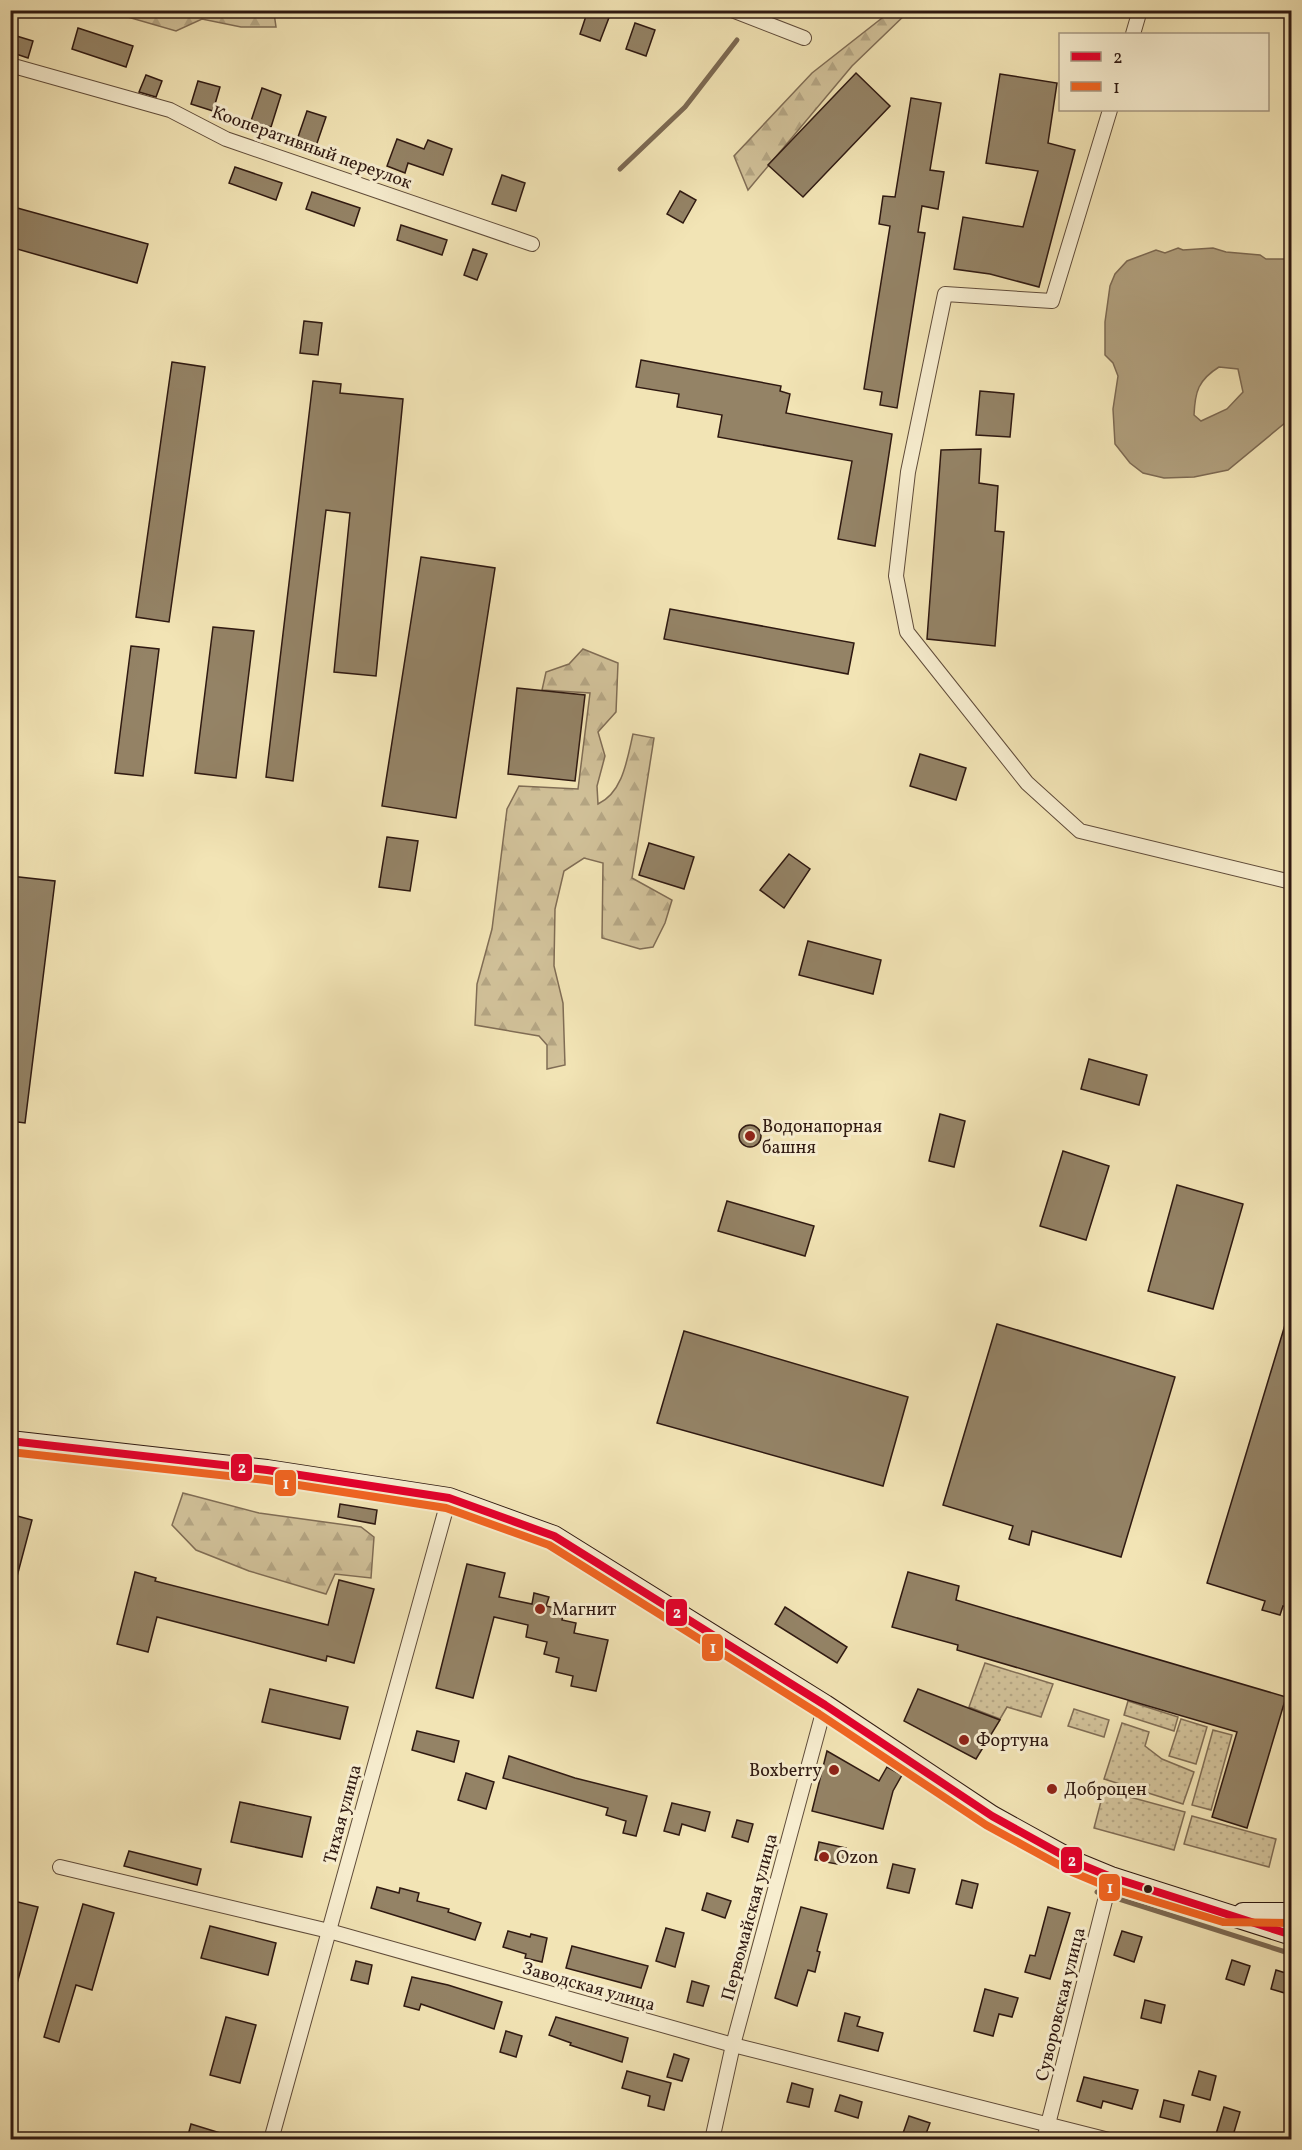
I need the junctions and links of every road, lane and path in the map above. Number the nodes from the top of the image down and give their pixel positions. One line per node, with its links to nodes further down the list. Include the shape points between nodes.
1 (732, 10): 4 (street)
2 (1140, 10): 3 (street)
3 (1133, 33)
4 (804, 38)
5 (10, 64): 7 (street, Кооперативный переулок, via 170,110 226,139)
6 (1110, 111): 8 (street, via 1052,301 945,294 908,472 896,576 908,632 1027,783 1080,831)
7 (532, 244)
8 (1290, 883)
9 (10, 1441): 10 (street, via 267,1470)
10 (449, 1498): 11 (street, via 554,1536); 16 (street, Тихая улица)
11 (825, 1705): 13 (street, via 992,1816 1077,1863); 18 (street, Первомайская улица)
12 (60, 1867): 16 (street, Заводская улица)
13 (1111, 1877): 14 (street); 19 (street, Суворовская улица)
14 (1226, 1912): 15 (street); 17 (street)
15 (1292, 1912)
16 (329, 1931): 18 (street, Заводская улица); 20 (street, Тихая улица)
17 (1292, 1935)
18 (733, 2045): 19 (street, Заводская улица); 21 (street, Первомайская улица)
19 (1048, 2123): 22 (street, Суворовская улица); 23 (street, Заводская улица)
20 (270, 2139)
21 (712, 2139)
22 (1044, 2139)
23 (1109, 2139)

